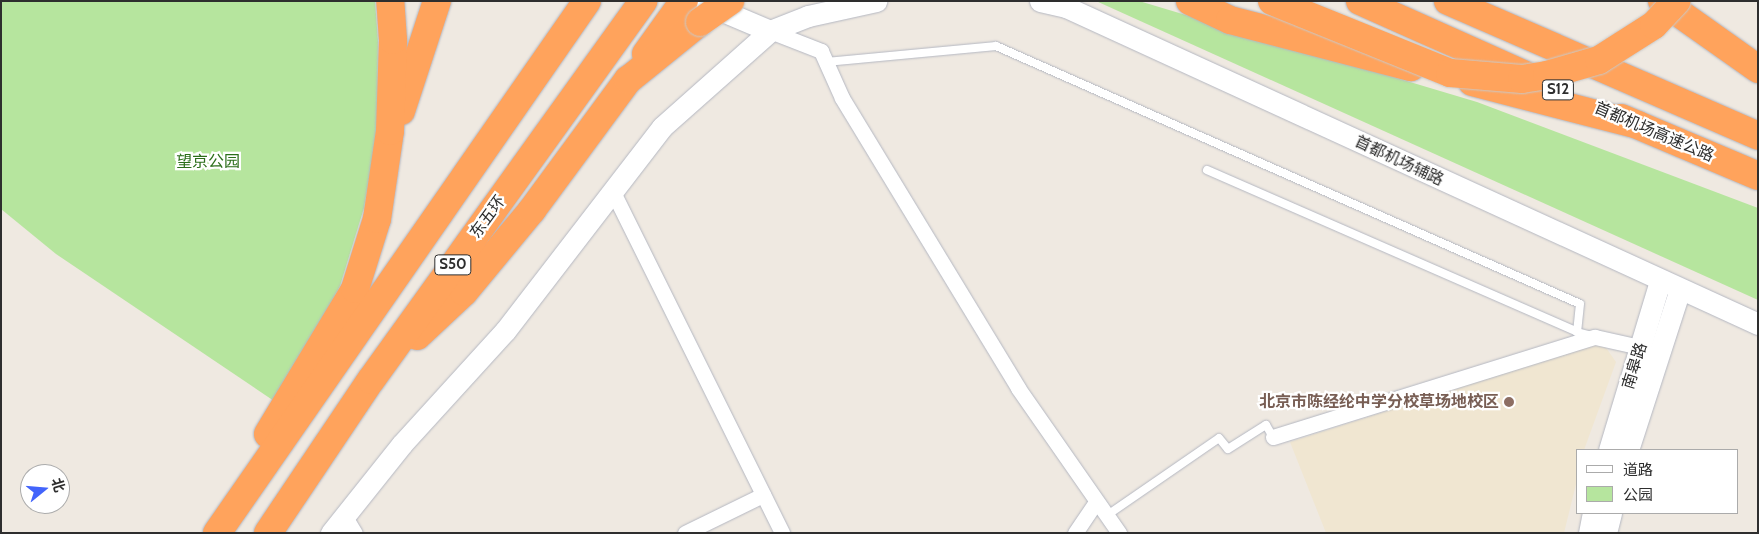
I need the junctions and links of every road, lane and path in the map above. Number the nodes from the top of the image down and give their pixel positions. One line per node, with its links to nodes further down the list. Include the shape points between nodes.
1 (390, 1): 22 (highway, via 394,40)
2 (437, 1): 22 (highway)
3 (587, 1): 42 (highway, S50)
4 (644, 1): 32 (highway, 东五环 / S50)
5 (730, 1): 15 (highway, bridge)
6 (876, 1): 17 (street, via 808,16)
7 (1040, 1): 26 (street, 首都机场辅路, via 1066,7)
8 (1178, 1): 16 (highway)
9 (1190, 1): 16 (highway)
10 (1272, 1): 14 (highway, bridge, via 1450,73 1522,79 1547,76 1599,60 1654,25)
11 (1360, 1): 20 (highway, 首都机场高速公路 / S12)
12 (1448, 1): 21 (highway, S12)
13 (1662, 1): 19 (highway)
14 (1676, 1)
15 (690, 9): 17 (street); 32 (highway, via 628,80 532,210 464,292)
16 (1230, 20): 20 (highway)
17 (770, 31): 18 (street, via 821,52); 25 (street, via 662,127)
18 (826, 62): 29 (lane, via 996,46 1580,304); 37 (street, via 847,107 1018,388)
19 (1758, 69)
20 (1638, 125): 24 (highway, 首都机场高速公路 / S12)
21 (1758, 136)
22 (386, 157): 42 (highway, via 377,219 355,289 289,394)
23 (1207, 170): 29 (lane)
24 (1758, 176)
25 (612, 190): 36 (street); 41 (street, via 505,331 402,444)
26 (1660, 281): 27 (street, 首都机场辅路); 31 (street, 南皋路)
27 (1680, 289): 28 (street, 首都机场辅路); 35 (street, 南皋路)
28 (1758, 324)
29 (1577, 332): 30 (lane)
30 (1595, 337): 31 (street); 33 (street)
31 (1640, 347): 34 (street, 南皋路)
32 (371, 380): 43 (highway, 东五环 / S50)
33 (1274, 437): 40 (lane, via 1266,426 1228,448 1219,438)
34 (1609, 449)
35 (1628, 449)
36 (763, 494): 45 (street); 46 (street)
37 (1096, 502): 40 (street); 47 (street)
38 (1593, 514): 49 (street)
39 (1611, 514): 50 (street)
40 (1106, 516): 48 (street)
41 (349, 524): 44 (street)
42 (216, 533)
43 (268, 533)
44 (331, 533)
45 (685, 533)
46 (782, 533)
47 (1075, 533)
48 (1119, 533)
49 (1589, 533)
50 (1606, 533)

